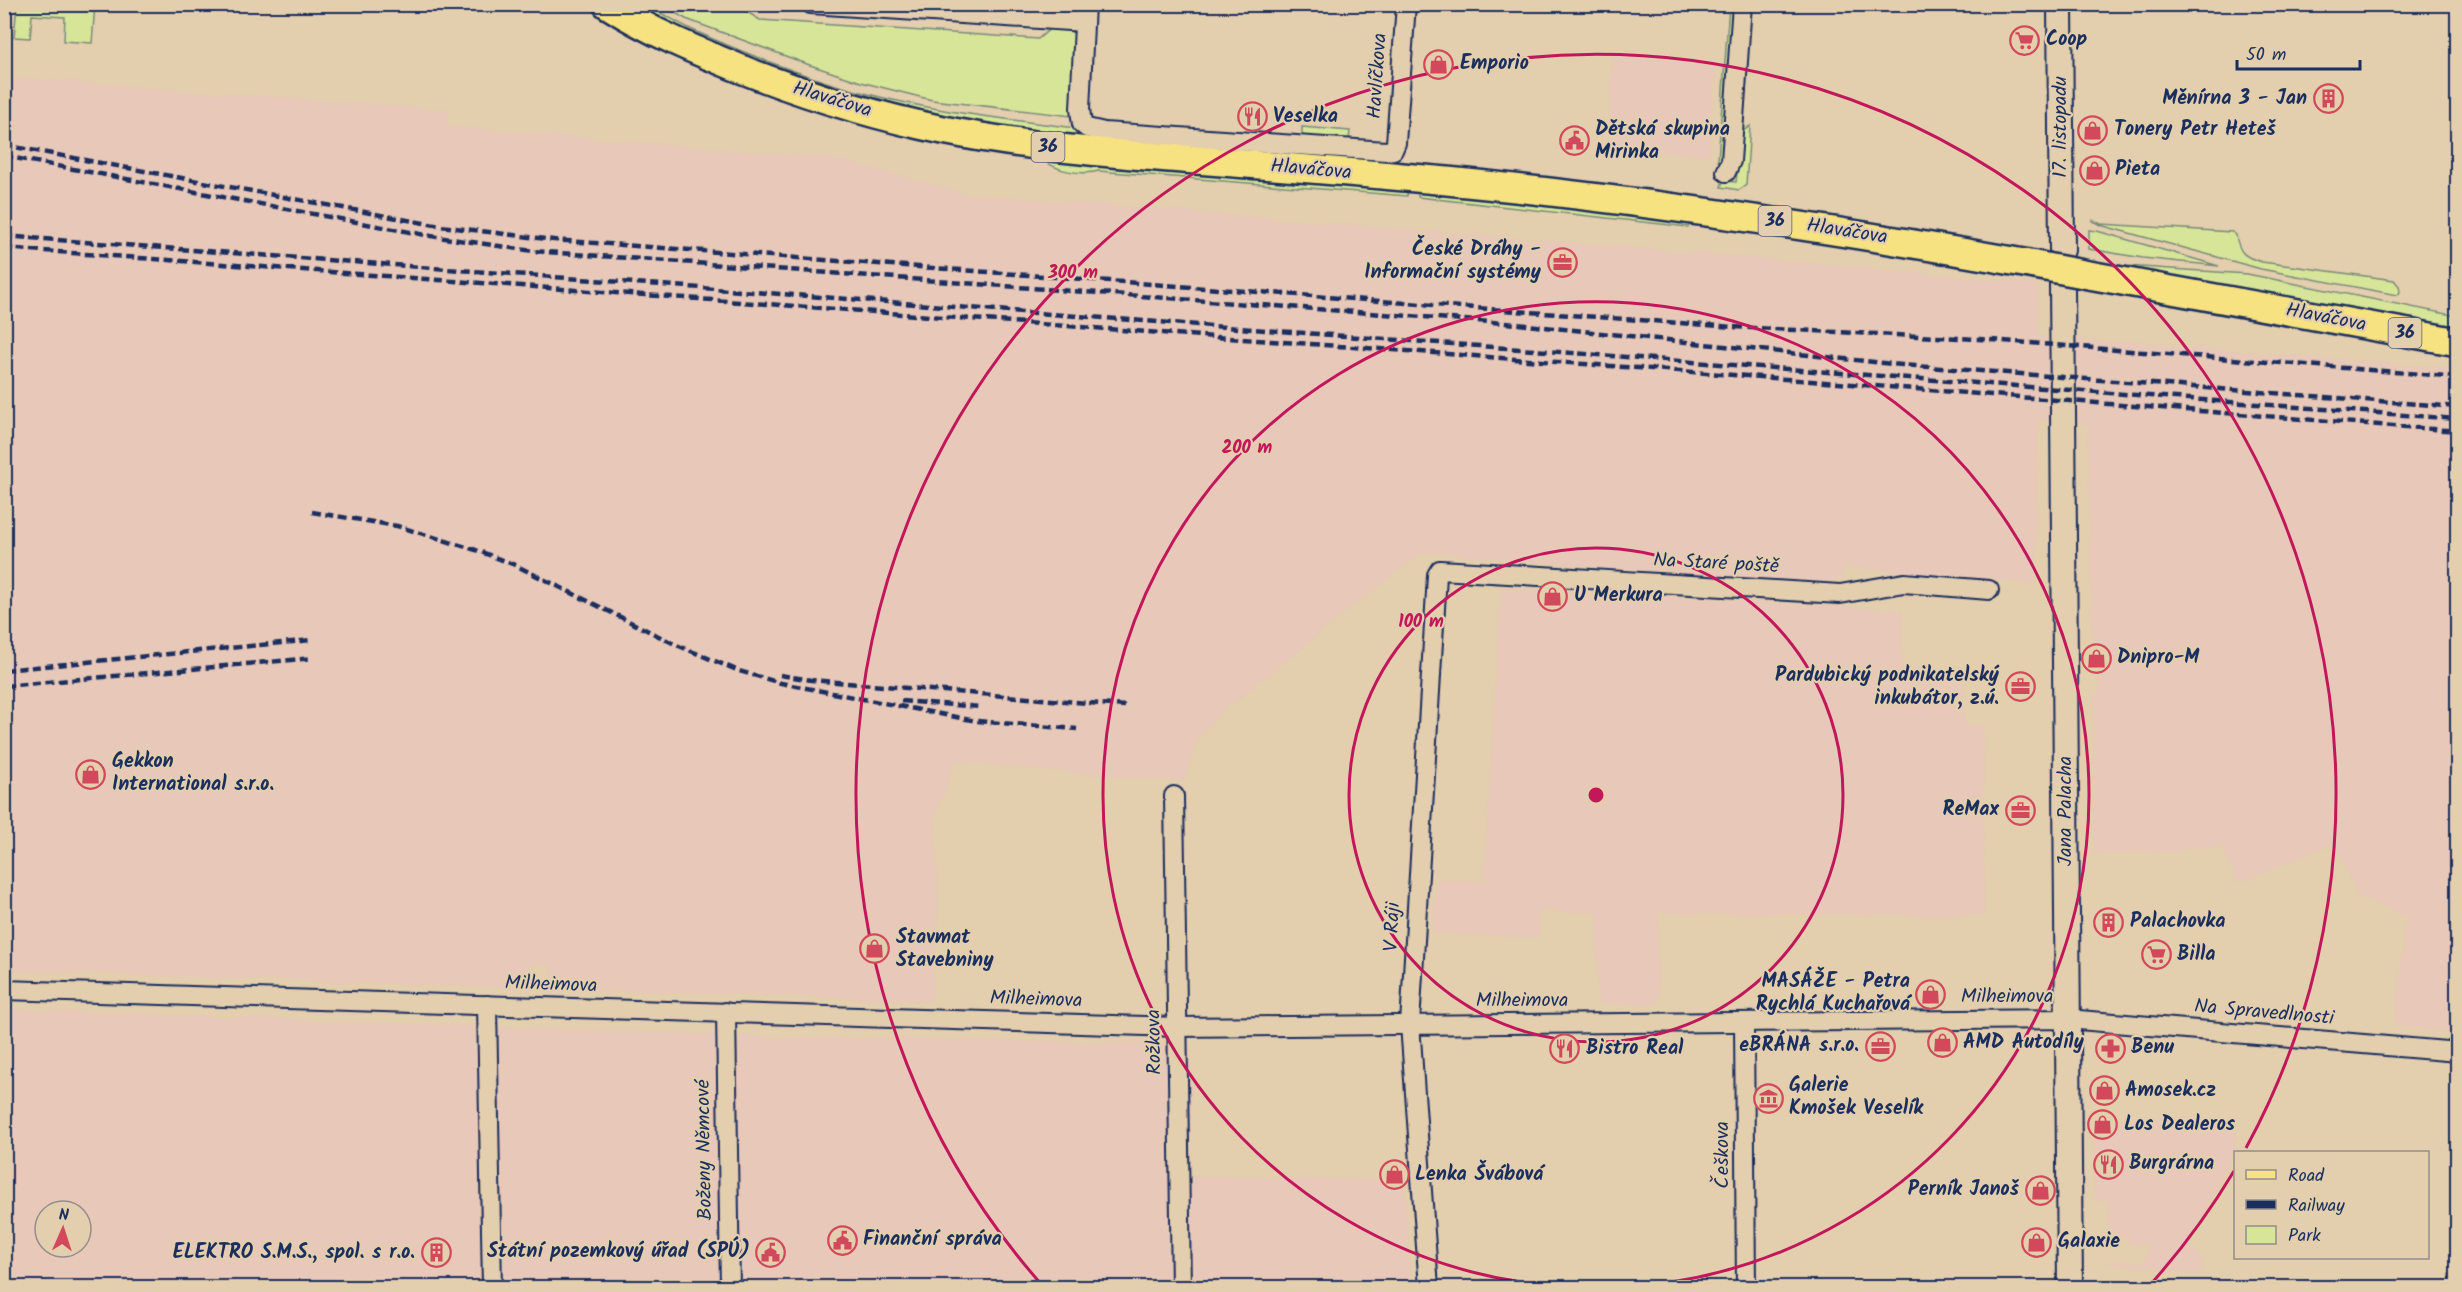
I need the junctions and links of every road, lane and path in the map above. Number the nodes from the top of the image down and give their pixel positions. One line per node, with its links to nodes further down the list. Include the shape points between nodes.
1 (607, 4): 11 (main road, Hlaváčova / 36, bridge, via 682,44 781,84 852,107 998,140 1609,198 1834,230)
2 (811, 4): 6 (street)
3 (1406, 4): 7 (street, Havlíčkova)
4 (1742, 4): 8 (street, via 1731,161)
5 (2060, 4): 9 (main road, 17. listopadu)
6 (1085, 13): 7 (street, Hlaváčova, via 1080,109 1082,124 1087,128)
7 (1393, 150)
8 (1726, 172)
9 (2062, 250)
10 (2062, 285): 18 (main road, Jana Palacha)
11 (2457, 342)
12 (1440, 570): 13 (street, Na Staré poště, via 1840,594 1904,583); 20 (street, V Ráji)
13 (1989, 590)
14 (1174, 796): 21 (street, Rožkova)
15 (4, 990): 16 (street, Milheimova)
16 (488, 1005): 17 (street, Milheimova); 23 (street)
17 (726, 1012): 21 (street, Milheimova); 24 (street, Boženy Němcové)
18 (2067, 1019): 19 (street, Milheimova); 22 (street, Na Spravedlnosti); 28 (main road, Jana Palacha)
19 (1744, 1022): 20 (street, Milheimova); 27 (street, Češkova)
20 (1410, 1024): 21 (street, Milheimova); 26 (street, V Ráji)
21 (1177, 1027): 25 (street, Rožkova)
22 (2457, 1052)
23 (492, 1287)
24 (730, 1287)
25 (1181, 1287)
26 (1429, 1287)
27 (1746, 1287)
28 (2070, 1287)

